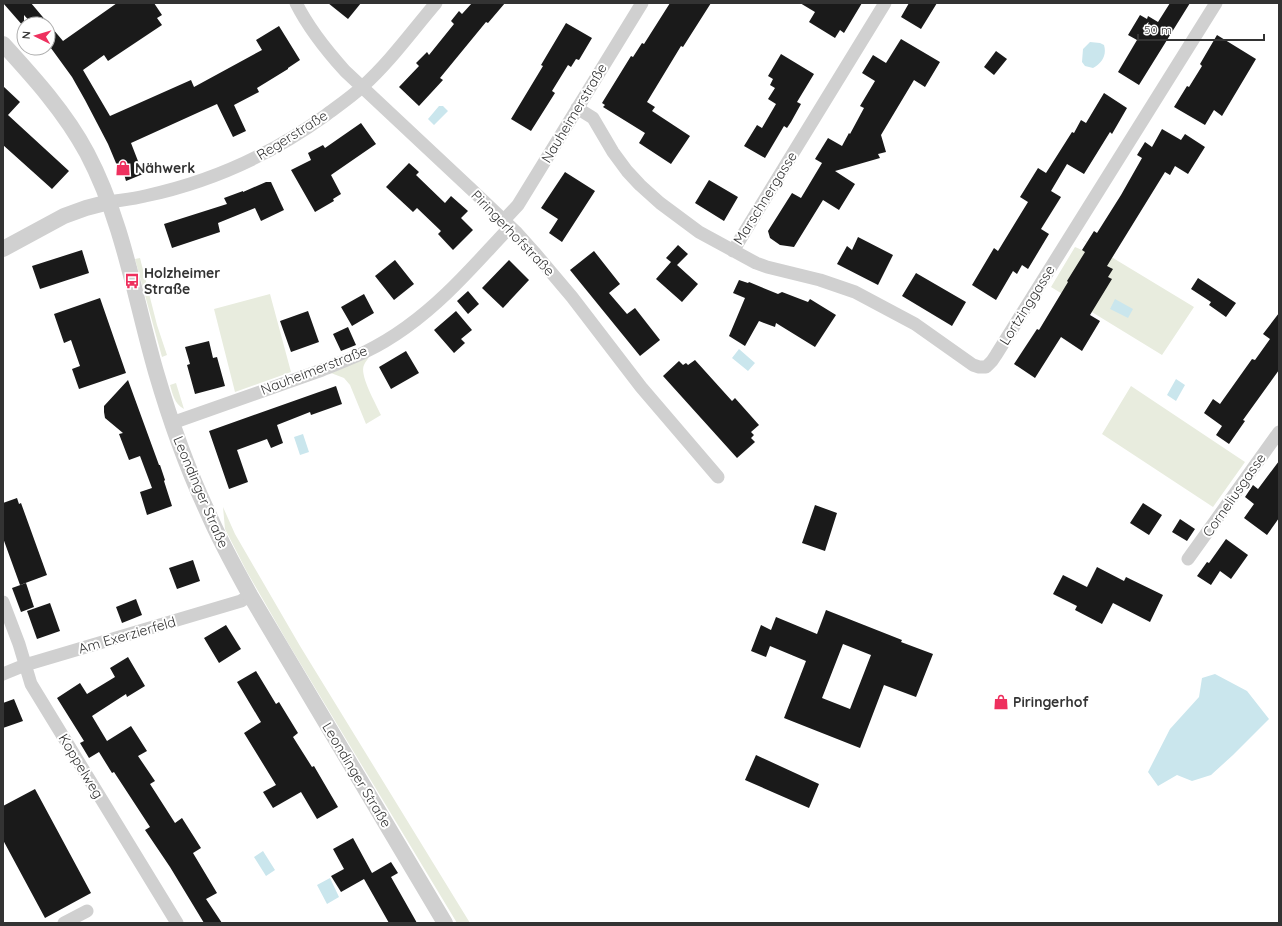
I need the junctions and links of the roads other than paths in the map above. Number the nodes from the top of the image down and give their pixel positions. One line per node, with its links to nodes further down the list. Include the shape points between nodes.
1 (296, 3): 7 (street, Piringerhofstraße, via 326,50)
2 (436, 3): 7 (street, Regerstraße)
3 (642, 3): 8 (street, Nauheimerstraße)
4 (885, 3): 12 (street, Marschnergasse)
5 (1216, 3): 12 (street, Lortzinggasse, via 986,367 973,365 915,324 855,292 767,267)
6 (3, 44): 9 (street, Leondinger Straße, via 66,118 87,153)
7 (363, 87): 9 (street, Regerstraße, via 315,123 256,158 197,182 145,196); 10 (street, Piringerhofstraße)
8 (577, 108): 10 (street, Nauheimerstraße); 12 (street, Marschnergasse, via 593,118 613,152 660,203 699,232)
9 (109, 202): 11 (street, via 64,216); 13 (street, Leondinger Straße)
10 (507, 224): 13 (street, Nauheimerstraße, via 468,272 445,295 383,342 322,370); 15 (street, Piringerhofstraße, via 557,279 641,387)
11 (3, 249)
12 (733, 251)
13 (172, 423): 17 (street, Leondinger Straße, via 208,513)
14 (1279, 432): 16 (street, Corneliusgasse)
15 (718, 477)
16 (1188, 559)
17 (250, 595): 19 (street, Am Exerzierfeld, via 241,601); 24 (street, Leondinger Straße)
18 (3, 602): 19 (street, Koppelweg)
19 (25, 665): 20 (street, Am Exerzierfeld); 23 (street, Koppelweg, via 31,684)
20 (3, 674)
21 (87, 911): 22 (street)
22 (64, 923)
23 (177, 923)
24 (445, 923)

